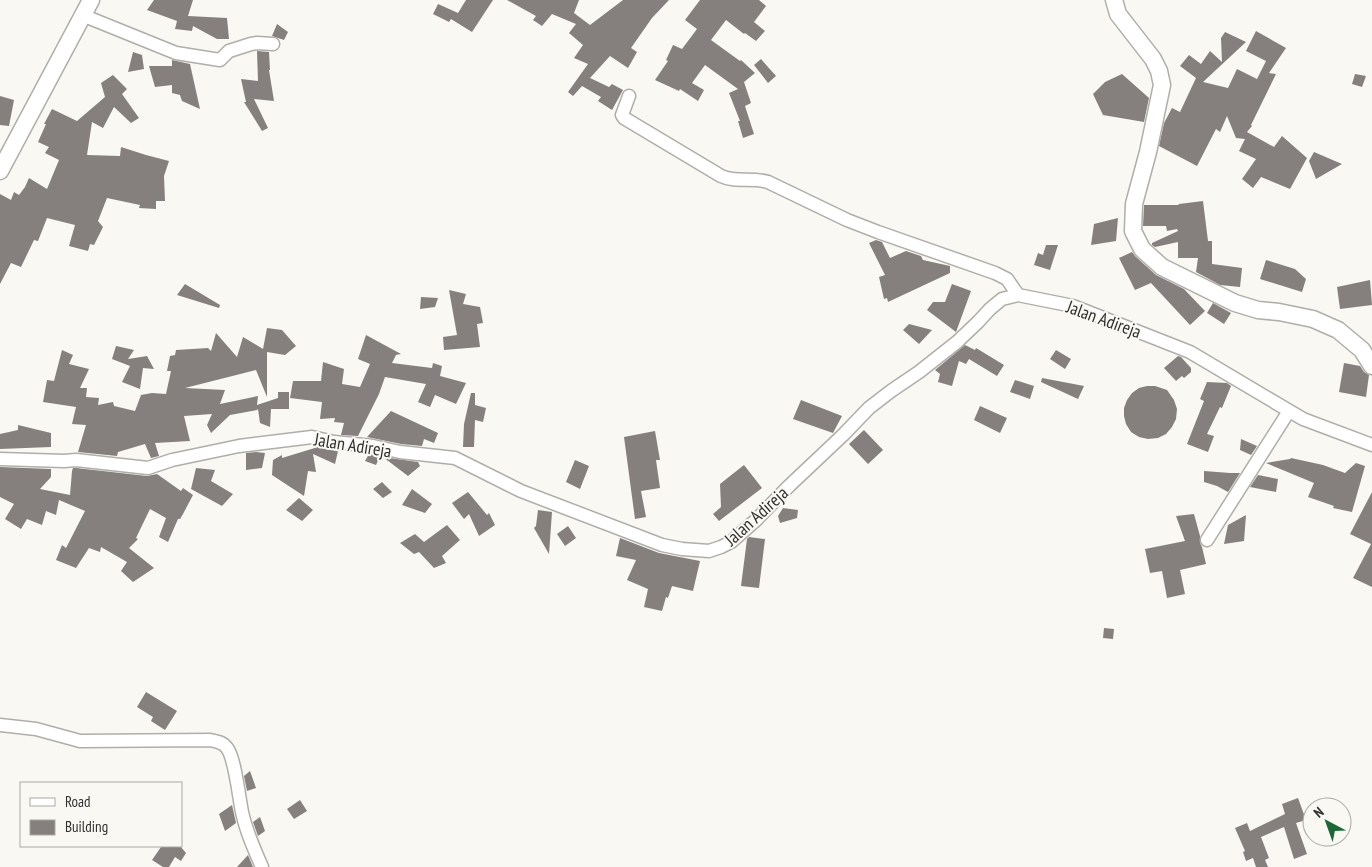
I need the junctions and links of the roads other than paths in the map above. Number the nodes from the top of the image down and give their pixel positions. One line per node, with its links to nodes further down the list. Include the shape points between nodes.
1 (91, 0): 3 (street)
2 (1114, 0): 8 (street, via 1118,14 1153,59 1162,85 1134,204 1133,231 1142,249 1162,267 1234,303 1313,319 1338,330 1362,350)
3 (82, 15): 4 (street, via 182,55 220,60 229,51 251,44); 6 (street)
4 (273, 44)
5 (629, 96): 7 (street, via 622,115 624,118 721,176 768,182 847,220 995,273 1007,279)
6 (0, 171)
7 (1018, 295): 9 (street, Jalan Adireja, via 1073,306 1190,352); 11 (street, Jalan Adireja, via 1002,299 957,342 869,408 756,520 731,542 709,551 662,545 521,491 455,458 312,437 239,446 148,468 84,461)
8 (1372, 366)
9 (1289, 410): 10 (street, Jalan Adireja, via 1303,419); 12 (street)
10 (1372, 445)
11 (0, 459)
12 (1207, 540)
13 (0, 725): 14 (street, via 36,728 80,741 218,741 231,755 243,814)
14 (262, 867)

